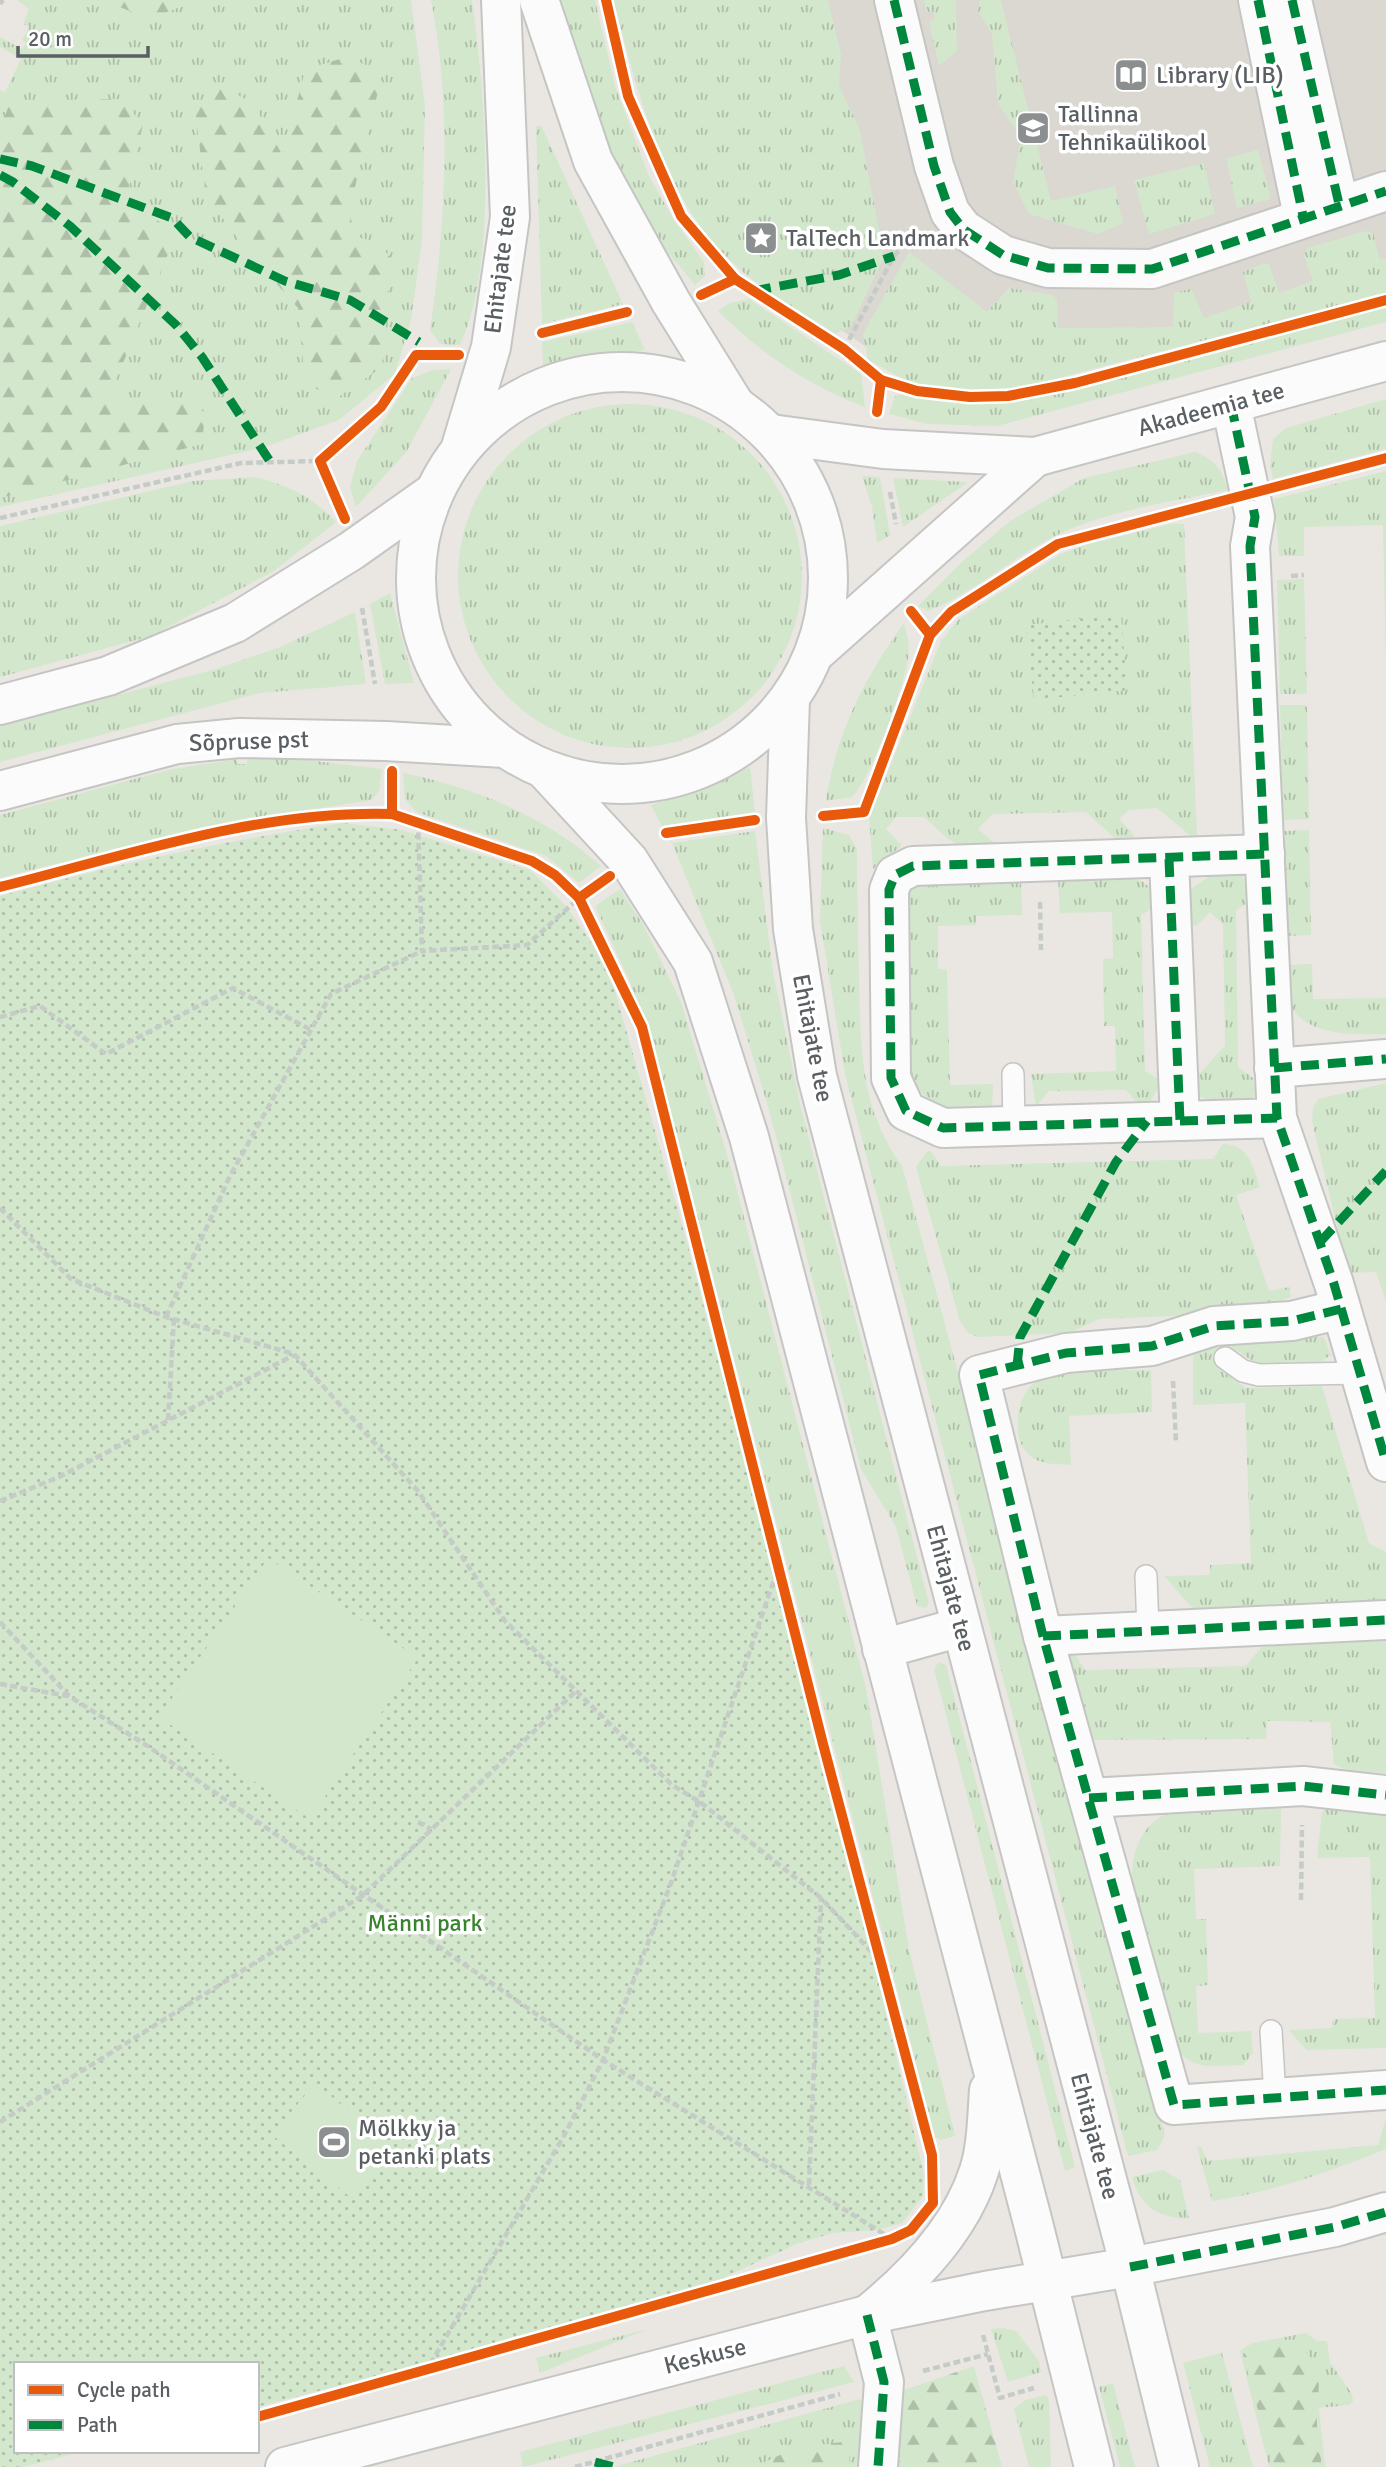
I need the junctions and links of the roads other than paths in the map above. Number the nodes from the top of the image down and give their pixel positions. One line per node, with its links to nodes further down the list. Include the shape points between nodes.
1 (501, 0): 13 (main road, Ehitajate tee, via 510,216 491,346)
2 (539, 0): 11 (main road, via 593,161 671,302)
3 (894, 0): 8 (main road, via 934,166 950,212 963,229 1003,255 1048,268 1152,269)
4 (1258, 0): 8 (main road)
5 (1292, 0): 7 (main road)
6 (1386, 191): 7 (main road)
7 (1339, 204): 8 (main road)
8 (1303, 216)
9 (1386, 361): 10 (main road, Akadeemia tee)
10 (1231, 404): 14 (main road, Akadeemia tee); 22 (main road, via 1255,517 1250,546)
11 (735, 405): 12 (main road); 13 (main road, via 689,383 639,372 589,374 540,388 496,414)
12 (771, 435): 14 (main road, Akadeemia tee, via 883,449); 16 (main road, via 800,472 822,525 829,559 828,607)
13 (460, 449): 15 (main road)
14 (1035, 457): 16 (main road, Akadeemia tee)
15 (433, 492): 18 (main road, via 351,551 236,623 108,676); 19 (main road, via 417,548 417,605 432,661 462,710)
16 (816, 652): 17 (main road)
17 (790, 699): 20 (main road, via 753,739 706,767 653,783 598,784); 36 (main road, Ehitajate tee, via 786,818 793,929 817,1076)
18 (0, 705)
19 (505, 748): 20 (main road); 21 (main road, Sõpruse pst, via 239,738 177,744)
20 (545, 771): 39 (main road, via 629,861 693,962 749,1137)
21 (0, 791)
22 (1265, 854): 23 (main road); 25 (main road)
23 (1169, 859): 28 (main road); 29 (main road, via 913,866 895,875 889,890 891,1078 906,1111 943,1128)
24 (1386, 1059): 25 (main road)
25 (1274, 1068): 27 (main road)
26 (1013, 1074): 29 (lane)
27 (1277, 1118): 28 (main road); 30 (main road)
28 (1180, 1121): 29 (main road)
29 (1014, 1125)
30 (1341, 1309): 32 (main road); 38 (main road, via 1292,1321 1214,1326 1152,1346 1066,1353 979,1375)
31 (1225, 1358): 32 (lane, via 1243,1371 1259,1375)
32 (1359, 1373): 33 (main road)
33 (1386, 1462)
34 (1146, 1576): 37 (lane)
35 (1386, 1620): 37 (main road)
36 (961, 1627): 39 (main road); 47 (main road, Ehitajate tee)
37 (1148, 1630): 38 (main road)
38 (1043, 1636): 41 (main road)
39 (882, 1649): 43 (main road)
40 (1386, 1795): 41 (main road, via 1303,1786)
41 (1089, 1798): 45 (main road, via 1174,2105)
42 (1271, 2031): 45 (lane)
43 (991, 2064): 48 (main road); 49 (main road, via 979,2170 965,2207 899,2289)
44 (1386, 2090): 45 (main road)
45 (1275, 2097)
46 (1386, 2212): 47 (main road, Keskuse, via 1335,2227)
47 (1130, 2267): 48 (main road, Keskuse); 53 (main road, Ehitajate tee)
48 (1046, 2281): 49 (main road, Keskuse); 52 (main road)
49 (867, 2315): 50 (main road, Keskuse); 51 (main road, via 884,2382)
50 (285, 2467)
51 (878, 2467)
52 (1094, 2467)
53 (1179, 2467)

